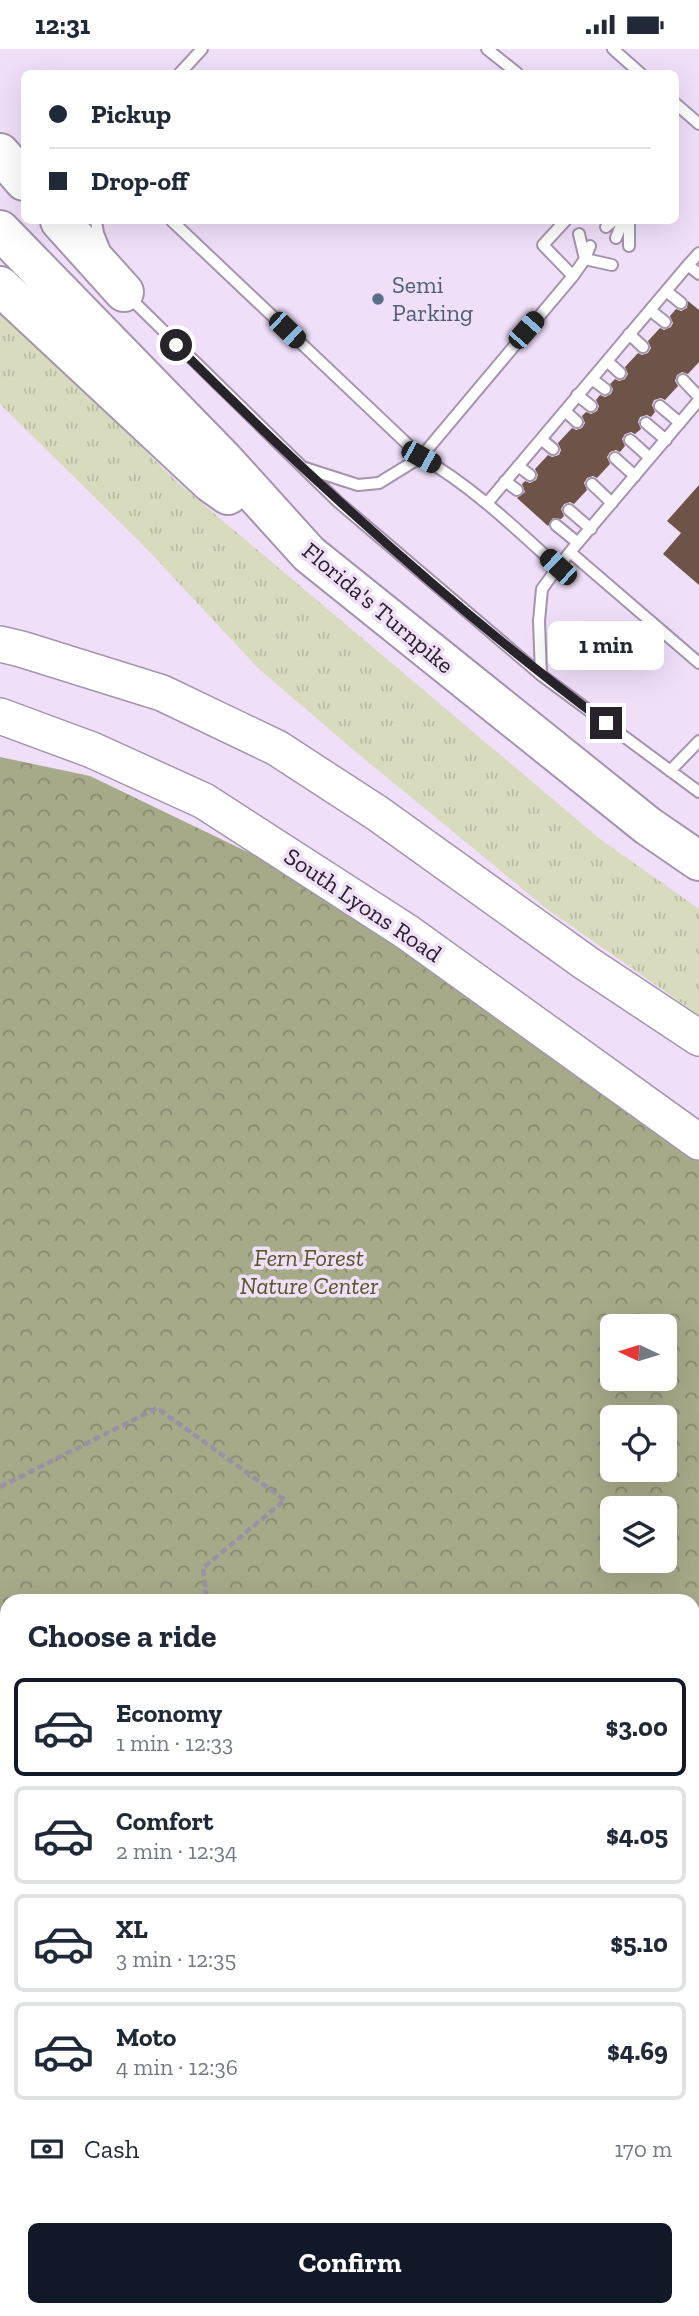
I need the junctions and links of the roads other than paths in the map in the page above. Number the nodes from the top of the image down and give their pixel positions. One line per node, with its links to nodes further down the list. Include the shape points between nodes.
1 (202, 49): 4 (lane)
2 (487, 49): 5 (lane)
3 (613, 49): 6 (lane)
4 (183, 70)
5 (513, 70)
6 (636, 70)
7 (679, 107): 8 (lane)
8 (699, 124)
9 (0, 153): 10 (highway)
10 (21, 178)
11 (63, 224): 31 (highway)
12 (96, 224): 31 (lane)
13 (175, 224): 54 (lane)
14 (562, 224): 28 (lane, via 543,245)
15 (622, 224): 19 (lane)
16 (629, 224): 21 (lane)
17 (0, 230): 70 (highway, Florida's Turnpike)
18 (579, 234): 24 (lane)
19 (616, 238)
20 (590, 246): 24 (lane)
21 (629, 246)
22 (699, 253): 26 (lane)
23 (600, 256): 24 (lane)
24 (586, 259): 25 (lane); 28 (lane)
25 (612, 265)
26 (688, 265): 27 (lane); 30 (lane)
27 (699, 274)
28 (573, 276): 54 (lane)
29 (0, 286): 70 (highway, via 211,483)
30 (666, 291): 32 (lane); 33 (lane)
31 (124, 292): 57 (lane)
32 (681, 303)
33 (650, 310): 34 (lane); 35 (lane)
34 (665, 322)
35 (629, 334): 36 (lane); 37 (lane)
36 (643, 347)
37 (607, 361): 38 (lane); 39 (lane)
38 (620, 373)
39 (592, 379): 41 (lane); 42 (lane)
40 (683, 380): 43 (lane)
41 (605, 389)
42 (578, 395): 44 (lane); 46 (lane)
43 (699, 398): 49 (lane)
44 (591, 406)
45 (660, 406): 49 (lane)
46 (565, 411): 47 (lane); 50 (lane)
47 (577, 422)
48 (646, 423): 52 (lane)
49 (680, 423): 52 (lane)
50 (541, 439): 53 (lane); 58 (lane)
51 (630, 440): 56 (lane)
52 (666, 440): 56 (lane)
53 (553, 449)
54 (421, 457): 57 (lane, via 379,483 358,485); 64 (lane)
55 (615, 458): 60 (lane)
56 (650, 458): 60 (lane)
57 (299, 466): 74 (lane)
58 (518, 466): 59 (lane); 61 (lane)
59 (530, 475)
60 (635, 476): 65 (lane)
61 (505, 481): 63 (lane); 64 (lane)
62 (592, 484): 65 (lane)
63 (517, 490)
64 (488, 502): 71 (lane)
65 (612, 503): 68 (lane)
66 (569, 510): 68 (lane)
67 (556, 525): 69 (lane)
68 (591, 529): 69 (lane)
69 (574, 548): 71 (lane); 73 (lane)
70 (309, 554): 79 (highway, Florida's Turnpike)
71 (558, 567): 74 (lane, via 542,589)
72 (0, 644): 80 (main road, via 162,693 276,748)
73 (699, 663)
74 (541, 675): 77 (lane)
75 (0, 716): 81 (main road, South Lyons Road, via 92,750 204,801 407,932)
76 (699, 741): 77 (lane)
77 (670, 771): 78 (lane)
78 (699, 792)
79 (699, 862)
80 (699, 1038)
81 (699, 1142)

